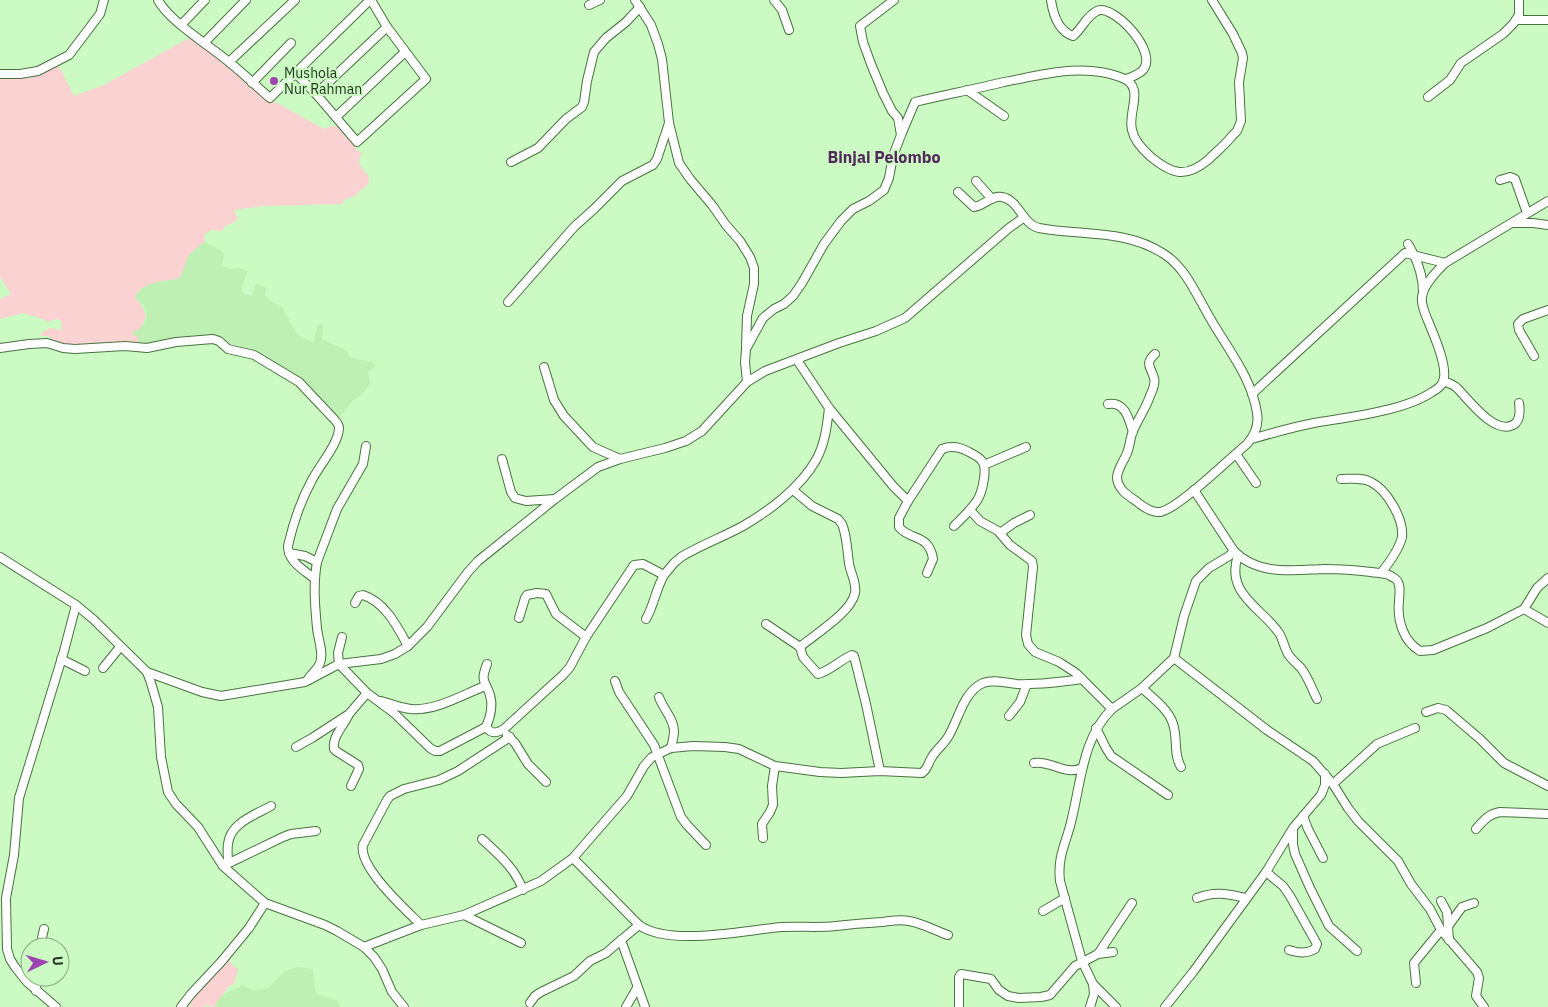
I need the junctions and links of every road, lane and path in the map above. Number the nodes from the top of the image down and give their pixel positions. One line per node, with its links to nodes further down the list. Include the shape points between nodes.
1 (104, 0): 25 (street, via 100,14 69,55 38,71)
2 (158, 0): 17 (street)
3 (205, 0): 17 (street)
4 (246, 0): 20 (street)
5 (295, 0): 23 (street)
6 (370, 0): 18 (street); 24 (street)
7 (600, 0): 14 (street)
8 (774, 0): 19 (street, via 782,10)
9 (894, 0): 34 (street, via 860,26 871,64 898,118)
10 (1051, 0): 26 (street, via 1055,19 1073,36 1098,10 1111,12 1133,32 1142,44 1146,64 1141,72)
11 (1212, 0): 26 (street, via 1239,44 1243,58 1239,82 1241,121 1237,131 1201,166 1189,172 1173,171 1143,149 1133,134 1131,120 1135,94 1132,84)
12 (1519, 0): 15 (street)
13 (638, 3): 33 (street, via 651,25 662,58); 35 (street, via 626,22 594,52 582,107 561,123 538,148)
14 (589, 5)
15 (1517, 20): 16 (street); 30 (street, via 1503,34 1461,63 1450,80)
16 (1548, 20)
17 (181, 25): 20 (street)
18 (387, 27): 22 (street); 29 (street)
19 (789, 30)
20 (204, 43): 23 (street)
21 (291, 43): 27 (street)
22 (405, 52): 32 (street); 32 (street, via 426,79 357,142)
23 (229, 62): 27 (street)
24 (295, 73): 27 (street, via 270,98); 29 (street)
25 (0, 74)
26 (1126, 79): 28 (street, via 1077,70)
27 (252, 83)
28 (967, 90): 31 (street); 34 (street, via 916,102)
29 (316, 94): 32 (street)
30 (1428, 96)
31 (1004, 116)
32 (336, 117)
33 (669, 123): 49 (street, via 653,166 622,181 574,226); 52 (street, via 676,156 684,171 740,241 752,262 754,284 747,316)
34 (901, 135): 52 (street, via 884,190 841,220 802,284 784,304 763,318)
35 (511, 162)
36 (976, 180): 39 (street)
37 (1500, 180): 41 (street, via 1515,179)
38 (958, 192): 39 (street, via 974,207)
39 (992, 199): 42 (street, via 1007,199)
40 (1548, 201): 41 (street)
41 (1527, 213): 43 (street)
42 (1023, 218): 55 (street, via 905,318); 59 (street, via 1039,228 1106,234 1136,241 1164,254 1177,265 1195,291)
43 (1513, 223): 44 (street); 47 (street)
44 (1548, 225)
45 (1408, 244): 46 (street)
46 (1414, 254): 47 (street); 48 (street, via 1422,275); 59 (street, via 1405,253)
47 (1445, 263): 48 (street)
48 (1423, 294): 57 (street, via 1423,307 1443,365)
49 (508, 302)
50 (1548, 310): 54 (street, via 1518,324)
51 (0, 348): 81 (street, via 29,344 75,349 147,348 213,339 228,349 254,356 299,382 334,418 339,430 306,490 289,542)
52 (746, 349): 58 (street)
53 (1155, 354): 63 (street, via 1149,365 1154,386)
54 (1534, 356)
55 (797, 360): 58 (street, via 765,371); 62 (street)
56 (544, 367): 69 (street, via 552,395 564,416 593,447)
57 (1443, 381): 60 (street, via 1454,386 1489,420 1502,426 1516,423); 64 (street, via 1423,398 1406,404)
58 (747, 382): 69 (street, via 702,431 686,441)
59 (1252, 394): 64 (street, via 1257,418)
60 (1519, 403)
61 (1108, 404): 63 (street, via 1117,405 1125,411)
62 (829, 408): 73 (street, via 826,432 816,460); 76 (street)
63 (1133, 432): 74 (street, via 1118,475 1118,484 1124,492 1142,506 1158,512 1171,507)
64 (1252, 439): 67 (street)
65 (366, 446): 84 (street, via 363,464 337,508)
66 (1026, 447): 70 (street)
67 (1236, 454): 72 (street); 74 (street)
68 (502, 458): 75 (street, via 511,492 516,498 526,501)
69 (620, 459): 75 (street, via 598,467)
70 (984, 465): 76 (street, via 979,458 962,449 945,448); 77 (street, via 980,496)
71 (1341, 479): 86 (street, via 1372,482 1386,494 1395,508 1402,536)
72 (1256, 482)
73 (792, 490): 87 (street, via 743,526 681,557); 101 (street, via 841,522 855,587 846,609)
74 (1194, 490): 82 (street)
75 (555, 499): 99 (street, via 478,561 427,627)
76 (908, 501): 85 (street, via 899,527 922,540 929,548 933,559)
77 (970, 510): 79 (street); 80 (street)
78 (1030, 515): 80 (street)
79 (954, 526)
80 (1000, 533): 109 (street, via 1032,561 1028,644 1035,652 1059,662)
81 (289, 553): 84 (street); 89 (street)
82 (1236, 553): 86 (street, via 1257,565 1280,570 1342,569); 102 (street, via 1209,568 1196,580); 118 (street, via 1239,588 1278,631)
83 (0, 557): 91 (street)
84 (317, 562): 89 (street)
85 (927, 573)
86 (1381, 573): 92 (street, via 1398,582 1400,624 1405,637 1420,651 1433,650)
87 (664, 575): 94 (street); 98 (street, via 643,564 634,565)
88 (1548, 578): 92 (street, via 1537,588)
89 (315, 579): 111 (street, via 321,655 320,663)
90 (355, 602): 99 (street, via 363,595 379,603)
91 (76, 605): 100 (street); 103 (street)
92 (1524, 609): 95 (street)
93 (519, 618): 98 (street, via 527,595 542,593 548,597 556,614)
94 (646, 619)
95 (1548, 623)
96 (766, 624): 101 (street)
97 (342, 637): 104 (street)
98 (586, 637): 126 (street, via 563,675)
99 (408, 646): 104 (street, via 388,657)
100 (120, 647): 106 (street); 108 (street)
101 (800, 647): 135 (street, via 803,657 818,674 854,656)
102 (1174, 658): 114 (street); 136 (street, via 1267,730 1308,756)
103 (61, 659): 107 (street); 185 (street, via 19,798 6,898 10,959)
104 (338, 664): 111 (street); 115 (street)
105 (487, 664): 113 (street, via 483,677)
106 (103, 668)
107 (85, 671)
108 (147, 672): 111 (street, via 221,696); 153 (street, via 158,707 161,757 168,792)
109 (1082, 679): 112 (street); 119 (street)
110 (615, 681): 130 (street)
111 (305, 682)
112 (1027, 684): 122 (street, via 1020,702); 135 (street, via 990,681 973,690 947,739 924,772)
113 (485, 686): 117 (street, via 424,708 409,708); 123 (street, via 491,701)
114 (1142, 688): 119 (street); 133 (street, via 1171,718 1177,760)
115 (367, 693): 117 (street); 121 (street)
116 (659, 697): 129 (street, via 674,730)
117 (374, 699): 123 (street, via 435,751)
118 (1316, 700)
119 (1112, 709): 124 (street)
120 (1426, 712): 140 (street, via 1438,708 1446,710 1504,764)
121 (349, 714): 128 (street); 139 (street, via 333,745 336,752 358,764 359,770)
122 (1009, 716)
123 (486, 727): 126 (street, via 496,733)
124 (1096, 728): 134 (street); 141 (street, via 1111,756)
125 (1415, 728): 138 (street, via 1378,744)
126 (502, 730): 127 (street)
127 (510, 737): 137 (street, via 528,764); 166 (street, via 451,775 404,788 390,796 363,845 363,856 371,872)
128 (296, 747)
129 (671, 748): 130 (street); 132 (street, via 739,749)
130 (659, 753): 150 (street, via 677,809 686,825); 151 (street, via 644,766 622,801)
131 (1034, 763): 134 (street, via 1072,771)
132 (775, 766): 135 (street, via 841,774); 148 (street, via 773,805 762,824)
133 (1182, 767)
134 (1082, 768): 156 (street, via 1059,865)
135 (880, 771)
136 (1324, 774): 138 (street); 144 (street, via 1325,785 1321,795)
137 (546, 782)
138 (1333, 784): 169 (street, via 1358,821 1393,854)
139 (350, 786)
140 (1548, 786)
141 (1168, 795)
142 (271, 806): 153 (street, via 235,828 228,842)
143 (1548, 814): 146 (street, via 1492,813)
144 (1304, 816): 145 (street); 152 (street)
145 (1293, 828): 154 (street); 177 (street, via 1295,854 1328,924)
146 (1476, 829)
147 (316, 831): 153 (street, via 291,834)
148 (763, 838)
149 (482, 839): 155 (street, via 508,863)
150 (706, 845)
151 (573, 858): 155 (street); 165 (street)
152 (1323, 858)
153 (225, 865): 161 (street)
154 (1266, 872): 158 (street); 176 (street, via 1286,891 1317,944 1307,953)
155 (523, 890): 164 (street)
156 (1065, 898): 163 (street); 180 (street)
157 (1197, 898): 158 (street, via 1224,893)
158 (1246, 898): 195 (street)
159 (1441, 901): 167 (street, via 1448,912)
160 (1474, 902): 167 (street, via 1462,908)
161 (265, 903): 175 (street, via 325,925); 187 (street, via 249,928)
162 (1132, 903): 179 (street)
163 (1043, 911)
164 (464, 915): 166 (street); 174 (street)
165 (639, 924): 170 (street, via 646,930 667,935 709,935 908,921); 172 (street)
166 (421, 925): 175 (street)
167 (1449, 925): 173 (street)
168 (44, 929): 171 (street)
169 (1441, 930): 173 (street); 181 (street, via 1414,963)
170 (948, 935)
171 (42, 937)
172 (621, 940): 184 (street); 186 (street, via 574,976 535,996)
173 (1449, 940): 196 (street, via 1478,976 1476,996)
174 (521, 943)
175 (364, 947): 189 (street, via 374,957 392,992)
176 (1289, 950)
177 (1357, 951)
178 (1112, 952): 179 (street)
179 (1098, 954): 180 (street)
180 (1082, 961): 182 (street); 192 (street, via 1050,995 1041,997 1008,996 991,979 961,974)
181 (1416, 982)
182 (1093, 984): 193 (street); 194 (street)
183 (36, 987): 185 (street)
184 (637, 988): 190 (street); 191 (street)
185 (36, 991): 188 (street)
186 (530, 1003)
187 (183, 1006)
188 (56, 1007)
189 (404, 1007)
190 (626, 1007)
191 (645, 1007)
192 (959, 1007)
193 (1090, 1007)
194 (1116, 1007)
195 (1165, 1007)
196 (1484, 1007)

